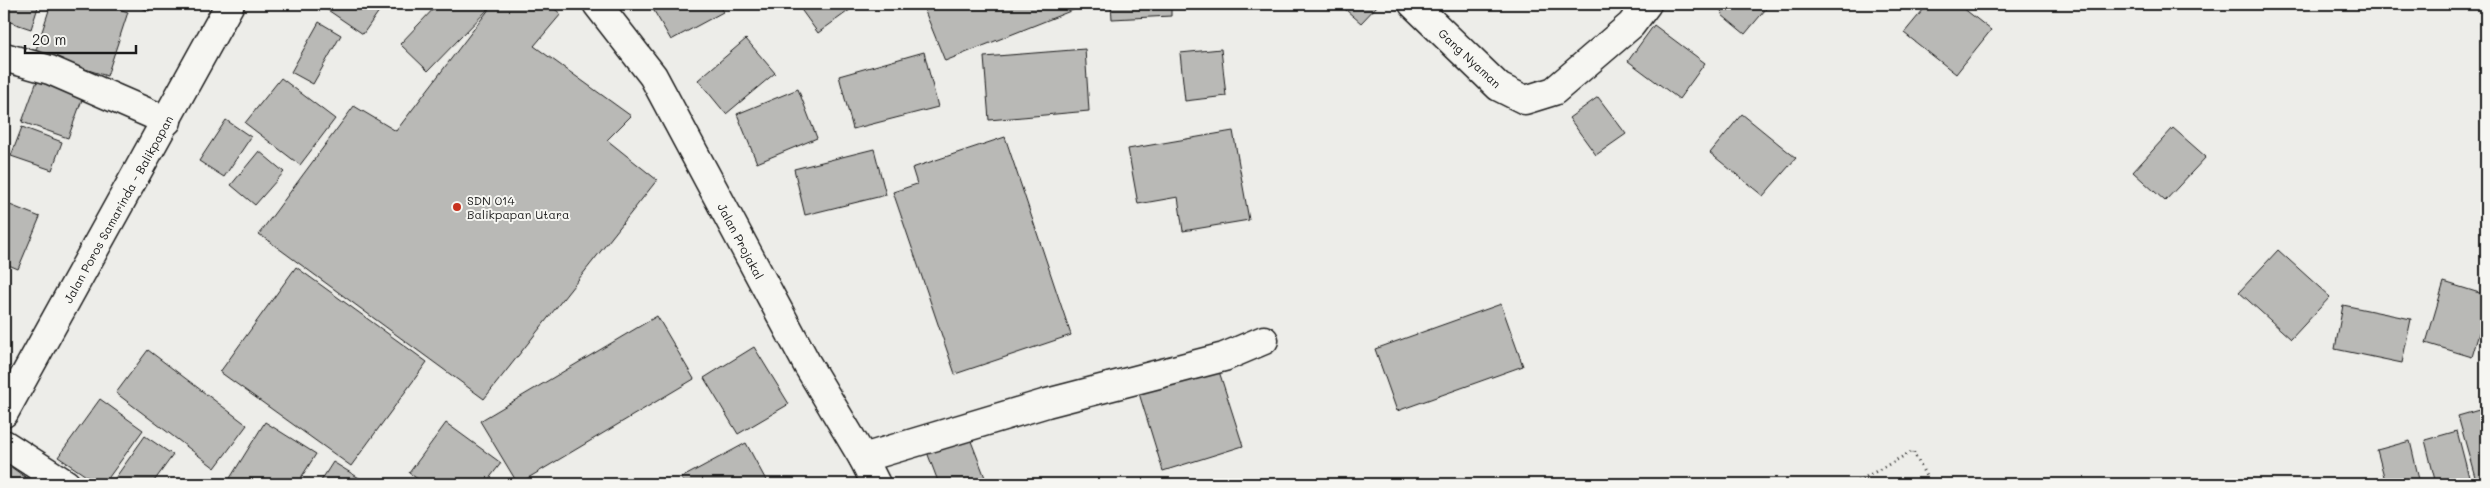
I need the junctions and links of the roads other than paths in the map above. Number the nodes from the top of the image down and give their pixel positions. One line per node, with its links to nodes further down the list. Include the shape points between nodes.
1 (230, 4): 6 (main road, Jalan Poros Samarinda - Balikpapan)
2 (597, 4): 10 (main road, Jalan Projakal, via 653,76 807,364)
3 (1413, 4): 4 (main road, Gang Nyaman, via 1499,87 1525,100 1554,91 1630,25)
4 (1647, 4)
5 (4, 57): 6 (main road, via 50,70)
6 (167, 120): 8 (main road, Jalan Poros Samarinda - Balikpapan)
7 (1264, 340): 10 (main road, via 1224,357 1048,403)
8 (4, 413)
9 (4, 444): 11 (main road)
10 (863, 458): 12 (main road, Jalan Projakal)
11 (66, 484)
12 (876, 484)

